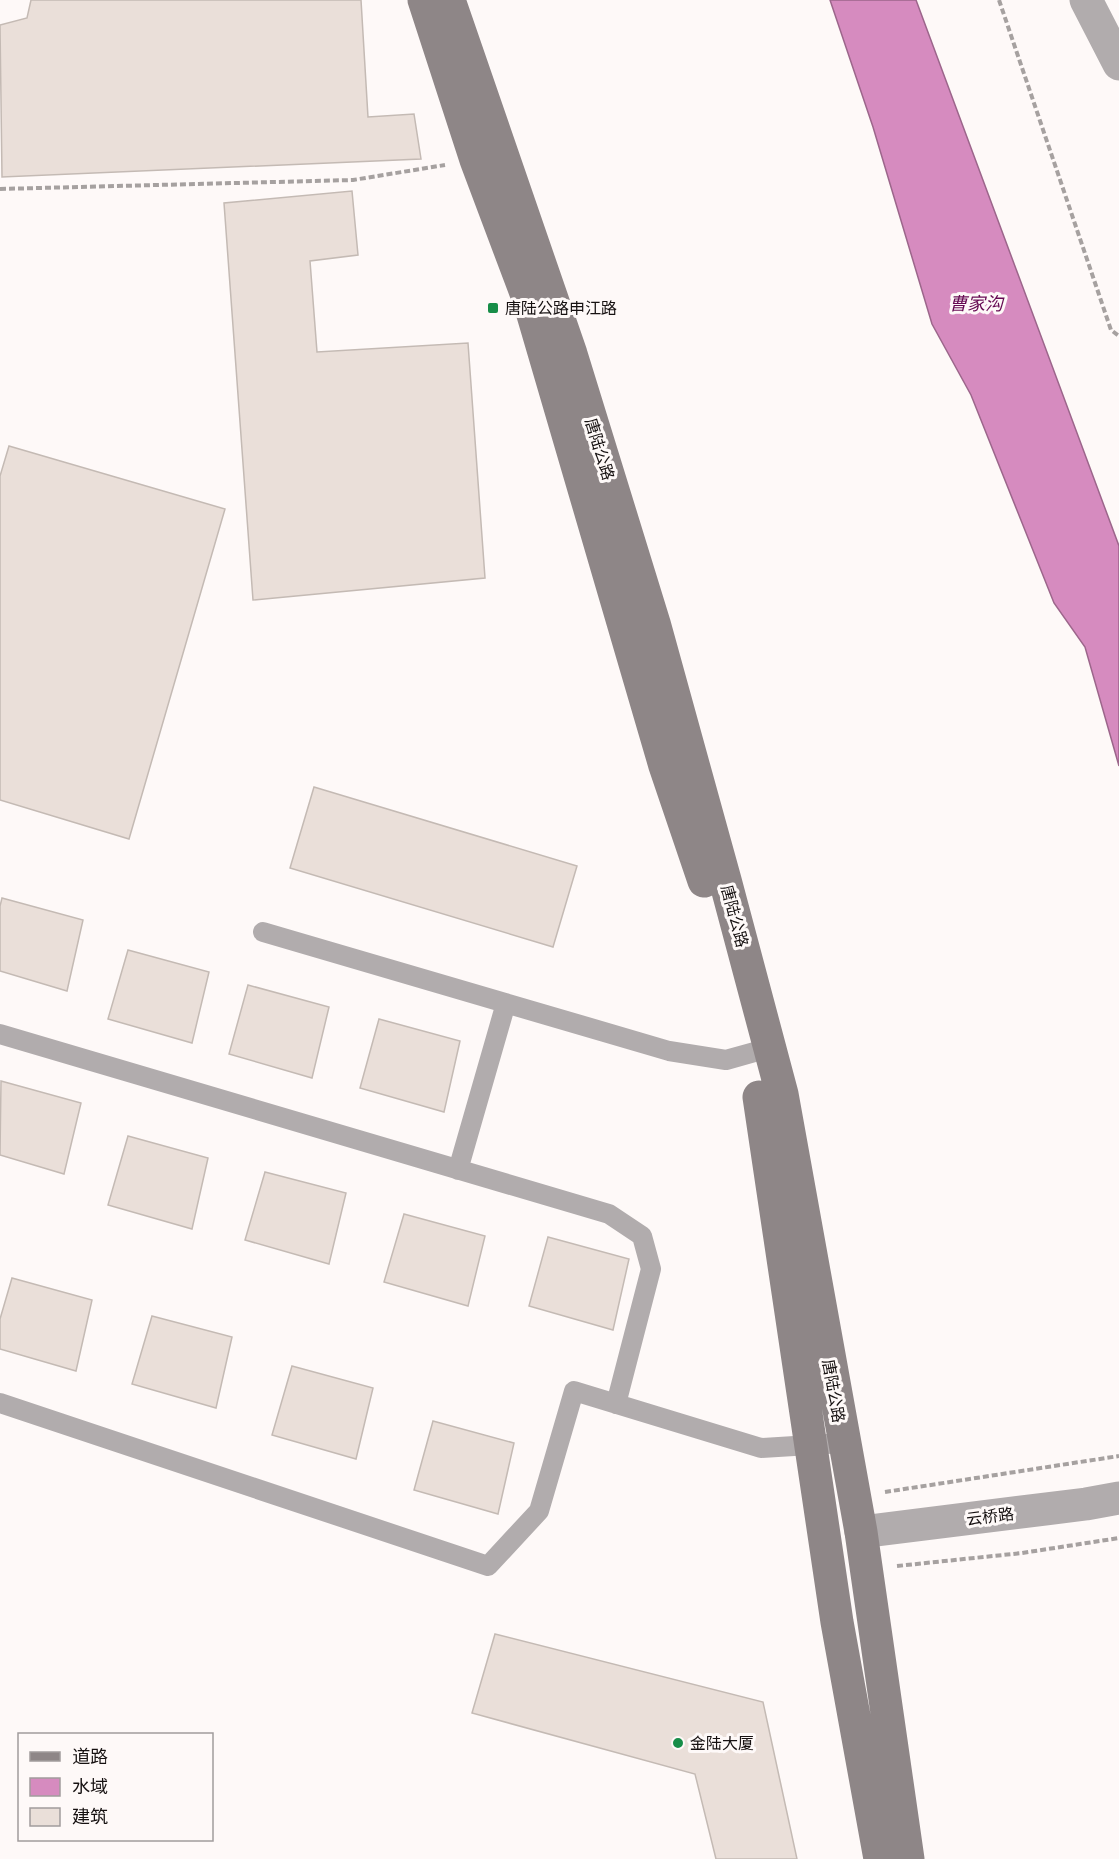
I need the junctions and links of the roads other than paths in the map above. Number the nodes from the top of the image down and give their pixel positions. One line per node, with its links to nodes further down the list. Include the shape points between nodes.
1 (424, 0): 8 (main road, 唐陆公路, via 476,160 529,301 665,766)
2 (449, 0): 8 (main road, 唐陆公路, via 571,354 654,623 725,880)
3 (1086, 0): 4 (street)
4 (1119, 64)
5 (263, 932): 6 (lane)
6 (506, 1003): 8 (lane, via 669,1051 726,1060); 9 (lane)
7 (0, 1034): 9 (lane)
8 (759, 1051): 12 (main road, 唐陆公路, via 782,1094); 13 (main road, 唐陆公路, via 761,1102)
9 (458, 1170): 11 (lane, via 609,1214 642,1236 651,1269)
10 (0, 1403): 11 (lane, via 488,1566 539,1511 574,1391)
11 (616, 1404): 13 (lane, via 761,1448)
12 (843, 1443): 13 (lane); 15 (main road, 唐陆公路)
13 (811, 1446): 16 (main road, 唐陆公路, via 837,1622)
14 (1119, 1498): 15 (street, 云桥路)
15 (861, 1532): 17 (main road, 唐陆公路)
16 (880, 1859)
17 (908, 1859)

